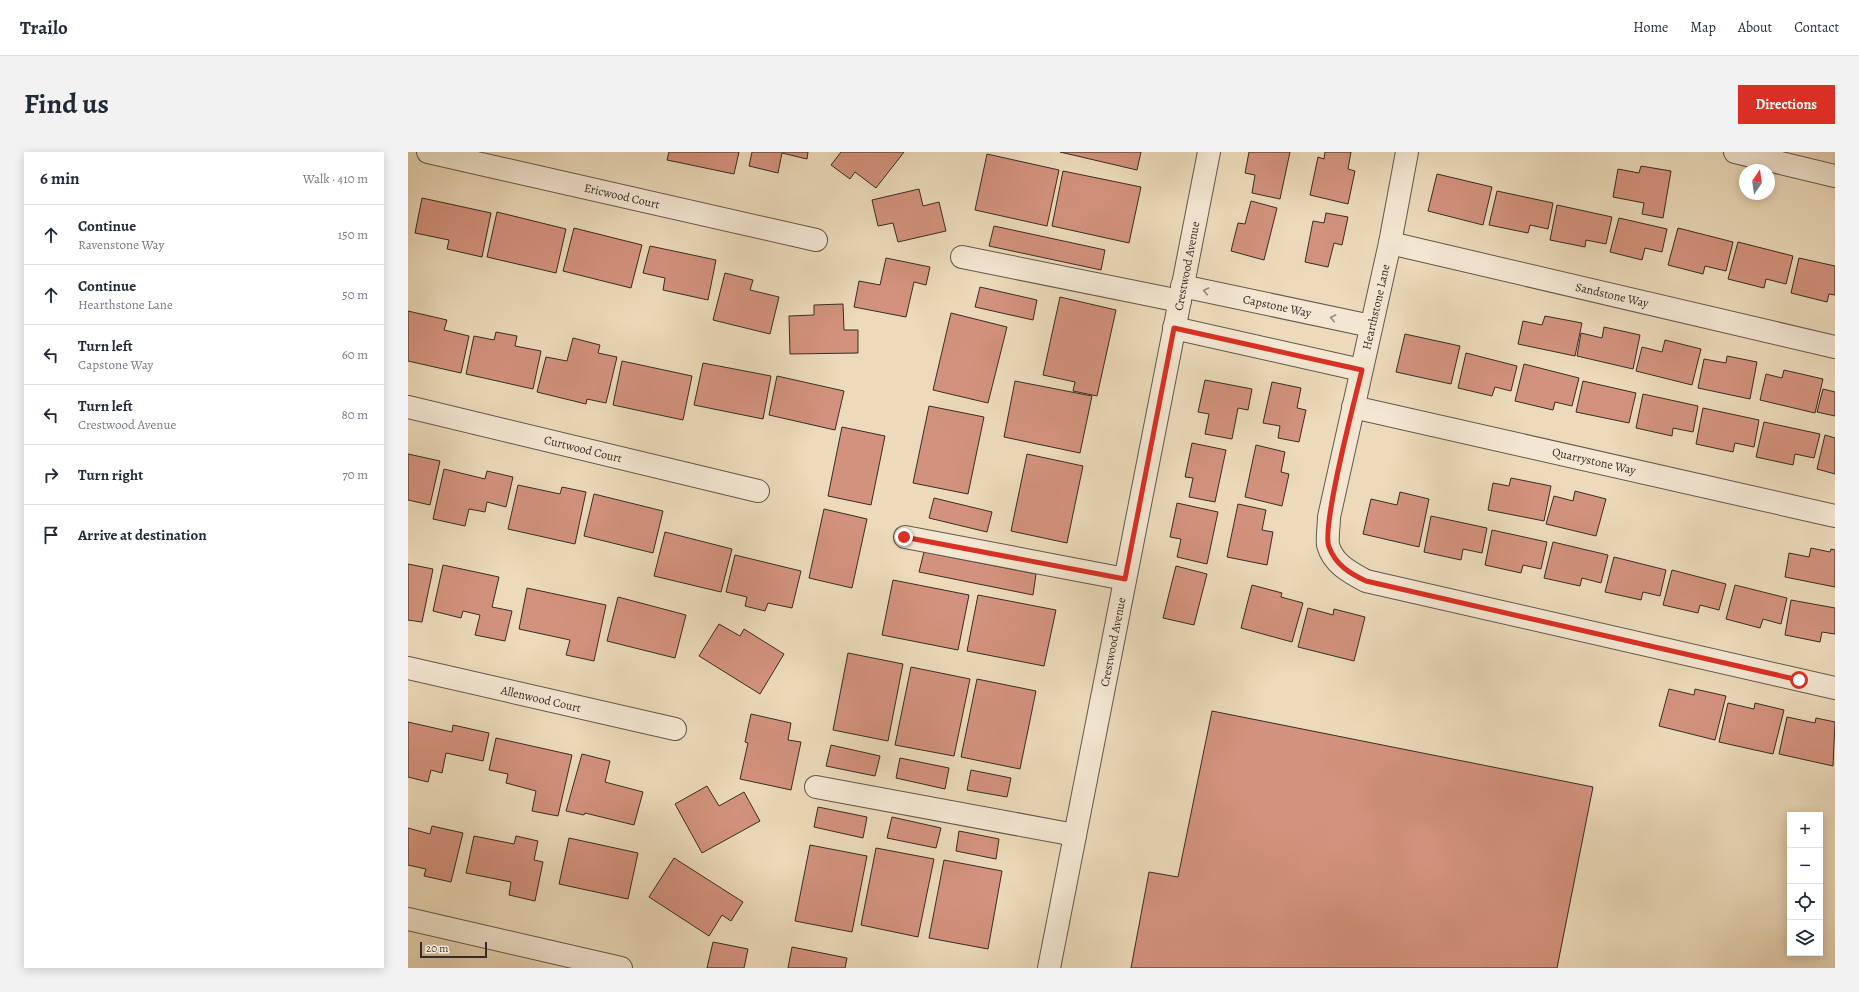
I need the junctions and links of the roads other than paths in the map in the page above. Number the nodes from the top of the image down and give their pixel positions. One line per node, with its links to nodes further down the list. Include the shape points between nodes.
1 (428, 152): 6 (street, Ericwood Court)
2 (1209, 152): 9 (street, Crestwood Avenue)
3 (1407, 152): 7 (street, Hearthstone Lane)
4 (1735, 152): 5 (street)
5 (1835, 176)
6 (816, 240)
7 (1390, 243): 10 (street, Hearthstone Lane); 12 (street, Sandstone Way)
8 (962, 257): 9 (street, Capstone Way)
9 (1181, 293): 10 (street, Capstone Way, one-way to 9); 11 (street, Crestwood Avenue)
10 (1371, 326): 13 (street, Hearthstone Lane)
11 (1174, 328): 13 (street); 19 (street, Crestwood Avenue)
12 (1835, 347)
13 (1362, 370): 14 (street, Hearthstone Lane)
14 (1353, 406): 17 (street, Quarrystone Way); 21 (street, Hearthstone Lane, via 1329,517 1328,545 1336,562 1348,572 1366,581)
15 (408, 407): 16 (street, Curtwood Court)
16 (758, 491)
17 (1835, 516)
18 (904, 537): 19 (street)
19 (1125, 579): 24 (street, Crestwood Avenue)
20 (408, 668): 22 (street, Allenwood Court)
21 (1835, 688)
22 (675, 729)
23 (816, 786): 24 (street)
24 (1075, 835): 27 (street, Crestwood Avenue)
25 (408, 919): 26 (street)
26 (621, 968)
27 (1049, 968)

